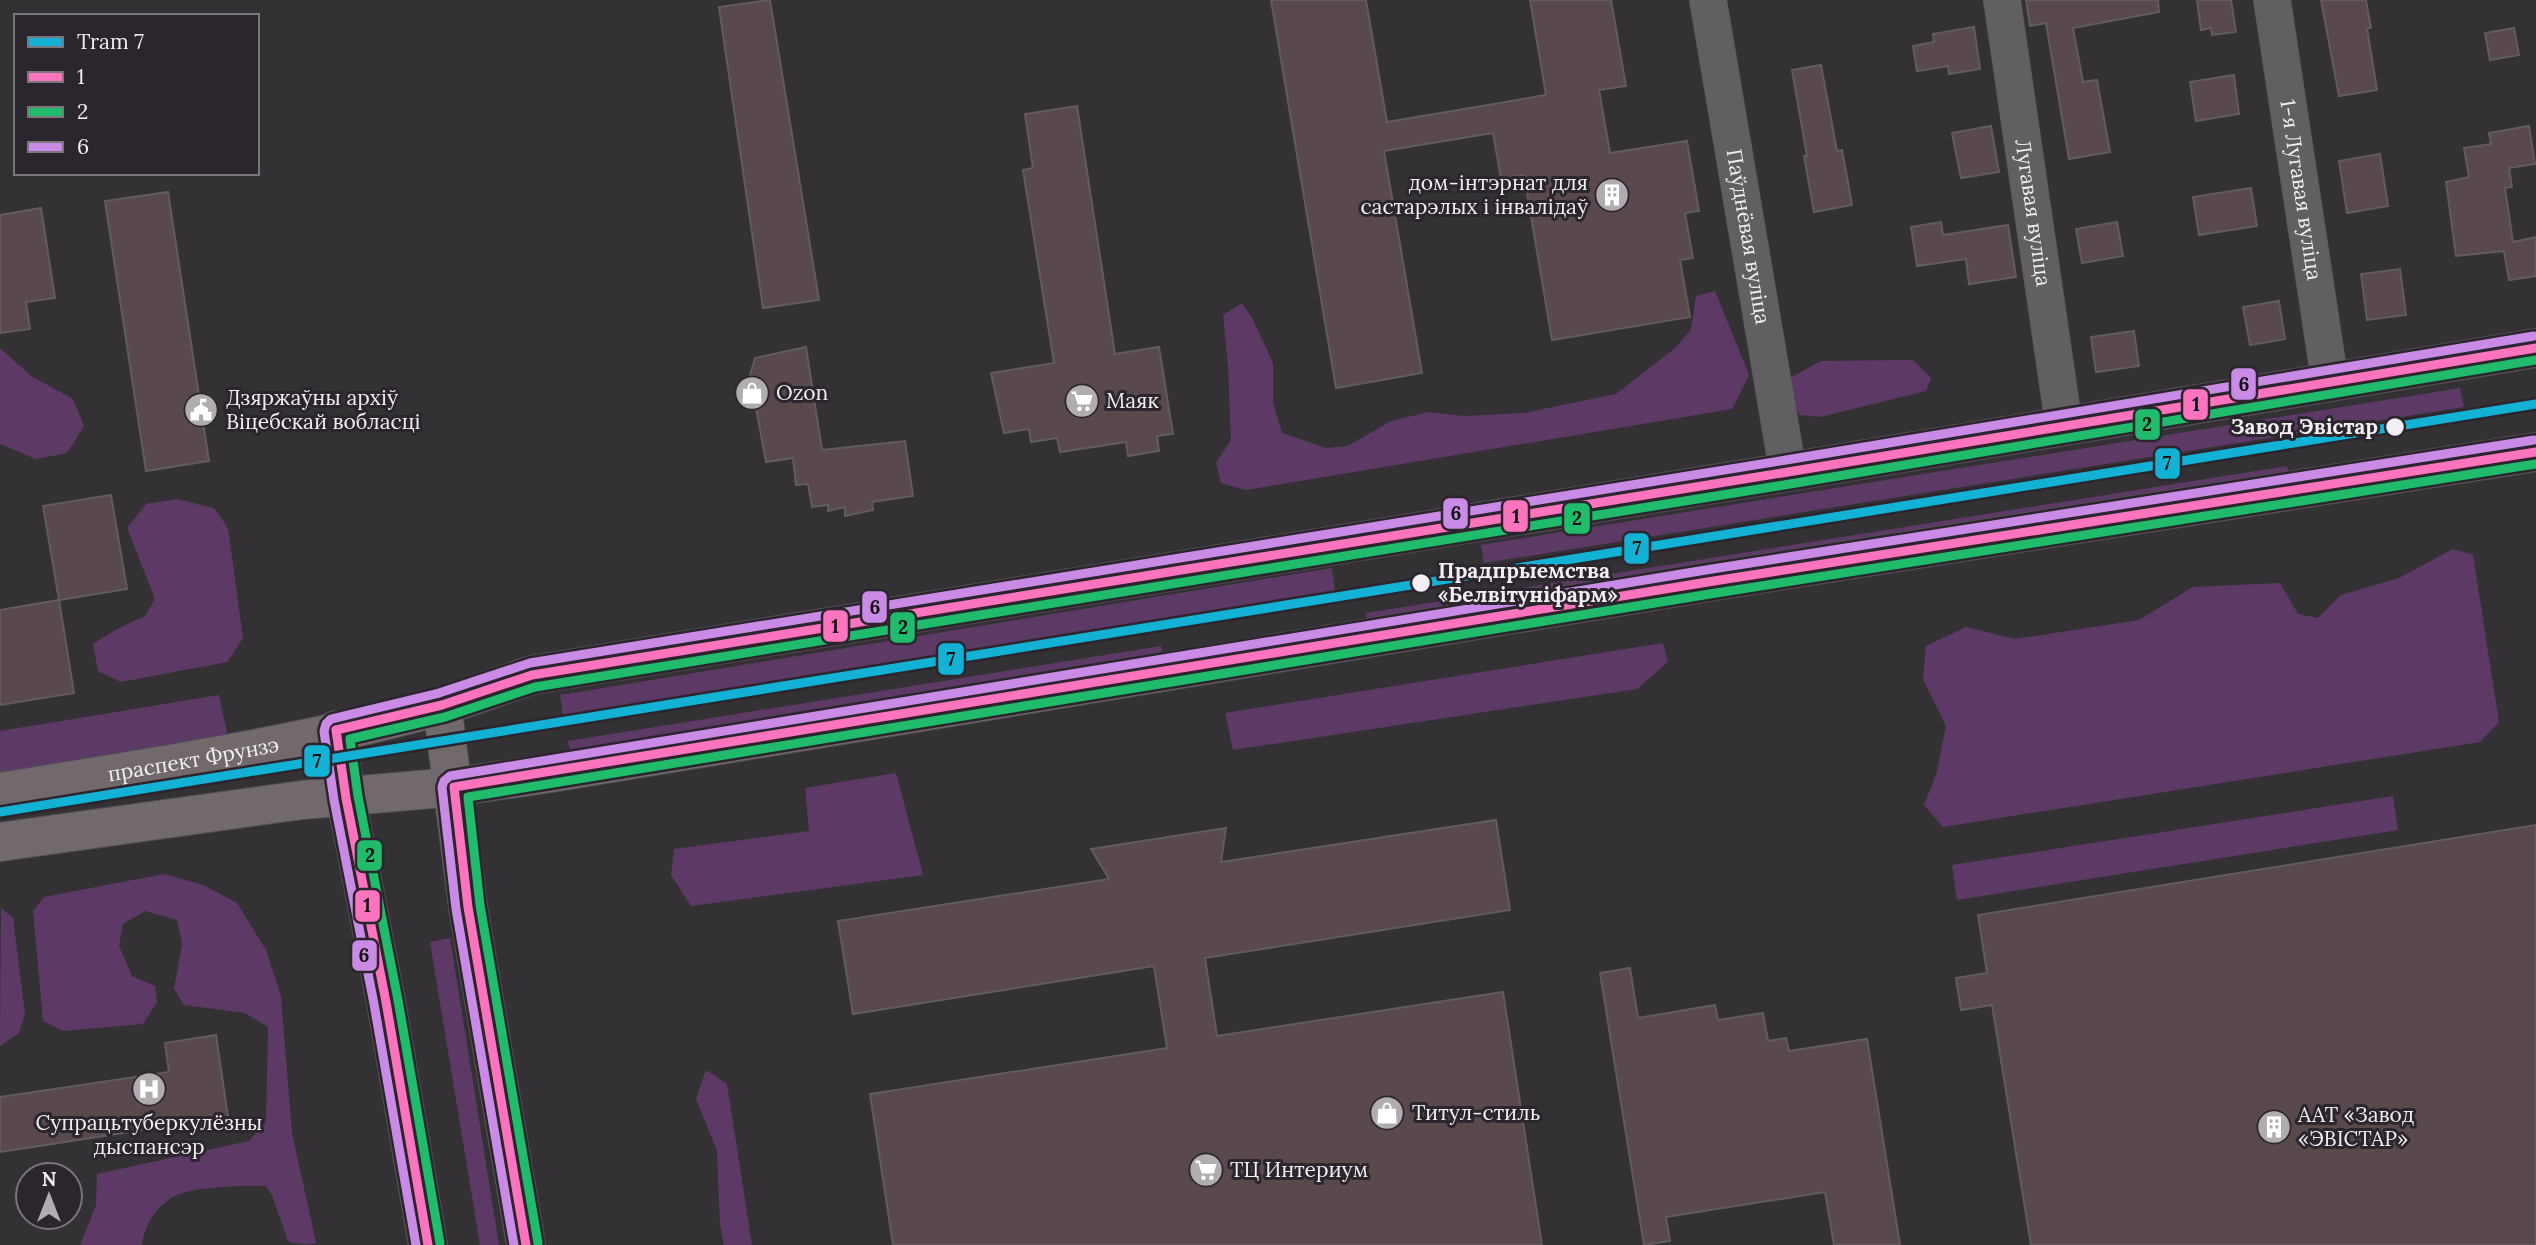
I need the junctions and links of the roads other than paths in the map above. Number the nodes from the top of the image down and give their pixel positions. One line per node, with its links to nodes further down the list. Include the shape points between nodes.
1 (1708, 0): 8 (street, Паўднёвая вуліца)
2 (2002, 0): 6 (street, Лугавая вуліца)
3 (2273, 0): 5 (street, 1-я Лугавая вуліца)
4 (2536, 348): 5 (main road, праспект Фрунзэ)
5 (2330, 382): 6 (main road, праспект Фрунзэ)
6 (2064, 426): 8 (main road, праспект Фрунзэ)
7 (2536, 452): 11 (main road, via 1714,581)
8 (1788, 472): 9 (main road, праспект Фрунзэ, via 532,675)
9 (442, 705): 10 (main road, праспект Фрунзэ); 11 (main road)
10 (337, 730): 12 (main road, праспект Фрунзэ); 13 (main road)
11 (454, 788): 13 (main road); 16 (main road, via 468,907)
12 (0, 792)
13 (346, 798): 14 (main road, via 290,801); 15 (main road)
14 (0, 842)
15 (428, 1245)
16 (526, 1245)

